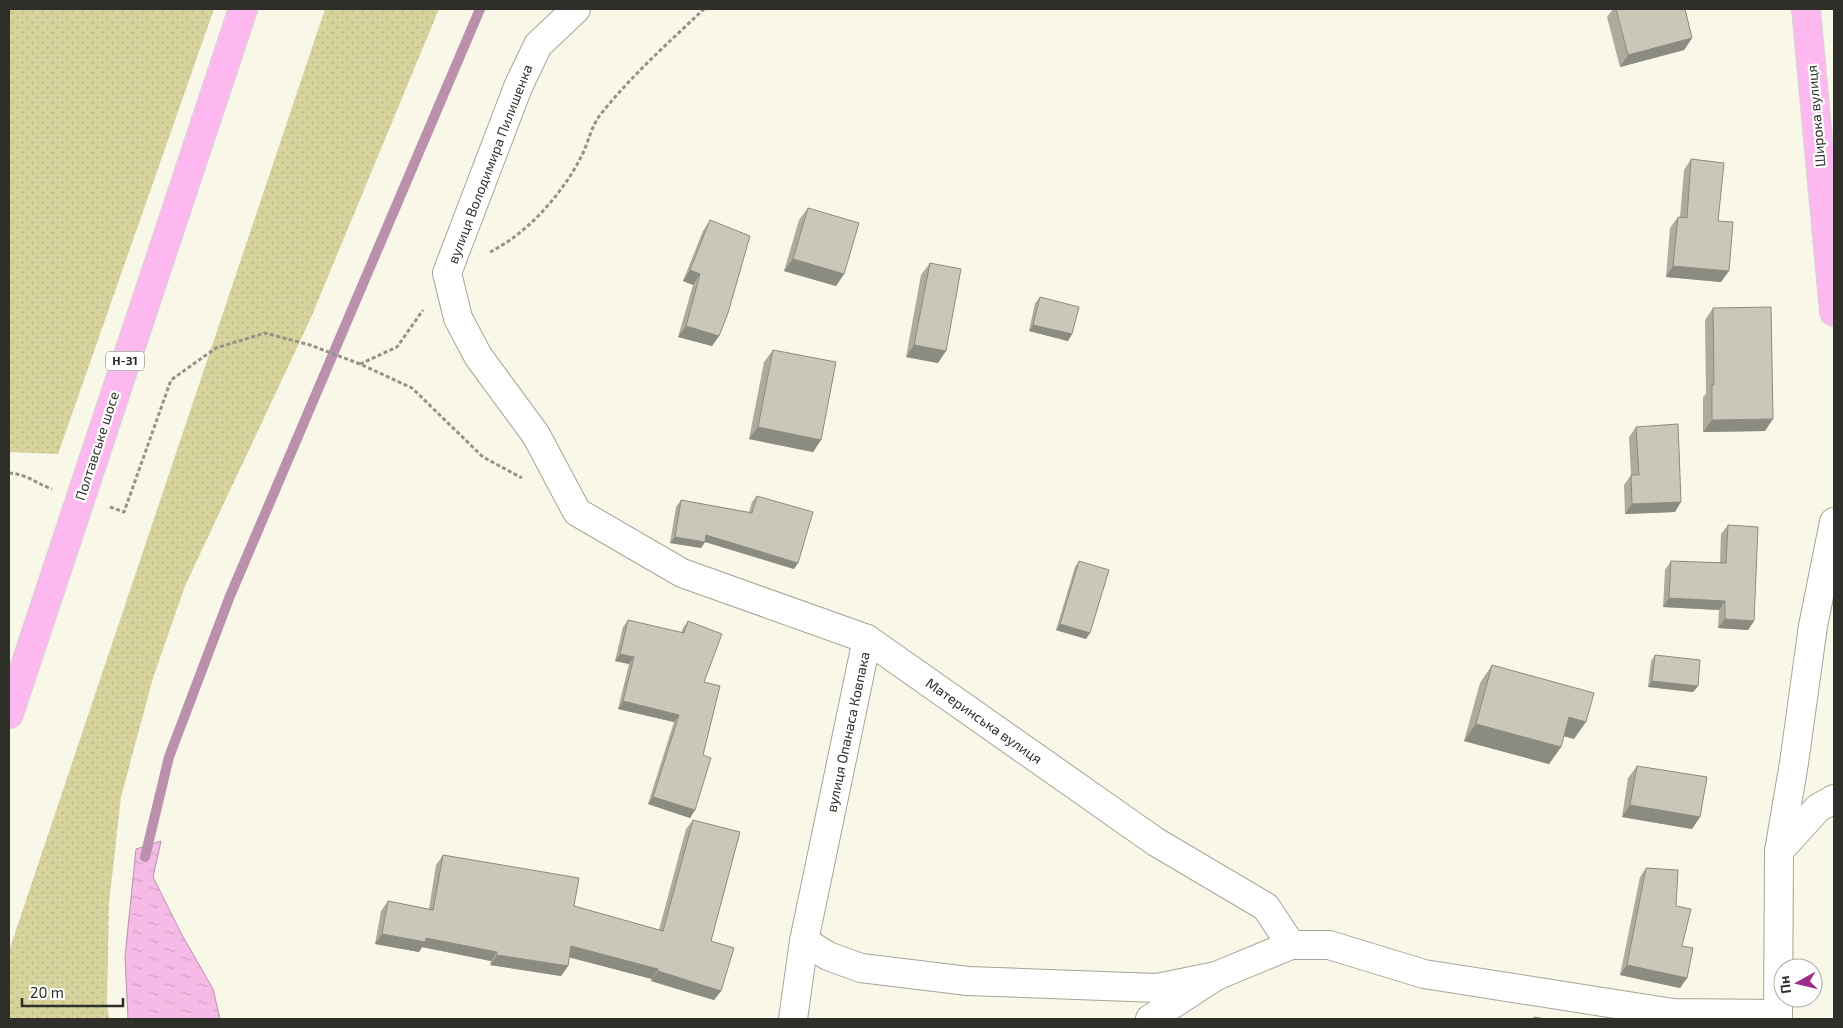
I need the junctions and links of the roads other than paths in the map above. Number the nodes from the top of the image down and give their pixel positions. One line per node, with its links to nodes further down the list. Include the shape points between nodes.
1 (243, 9): 8 (main road, Полтавське шосе / Н-31)
2 (576, 9): 5 (street, вулиця Володимира Пилишенка, via 538,45 534,53 518,86 447,273 458,318 478,356 536,435)
3 (1806, 9): 4 (main road, Широка вулиця)
4 (1834, 312)
5 (577, 512): 7 (street, вулиця Опанаса Ковпака, via 682,573)
6 (1834, 522): 10 (street, via 1813,626)
7 (868, 640): 11 (street, вулиця Опанаса Ковпака); 12 (street, Материнська вулиця, via 1156,842 1266,907)
8 (9, 714)
9 (1834, 799): 10 (street, via 1818,808)
10 (1779, 851): 14 (street)
11 (804, 942): 13 (street, via 828,956 860,968 968,981 1157,988); 15 (street, вулиця Опанаса Ковпака)
12 (1291, 945): 13 (street); 14 (street, via 1329,945 1424,974 1673,1013)
13 (1216, 976): 16 (street)
14 (1778, 1017)
15 (793, 1019)
16 (1150, 1019)

